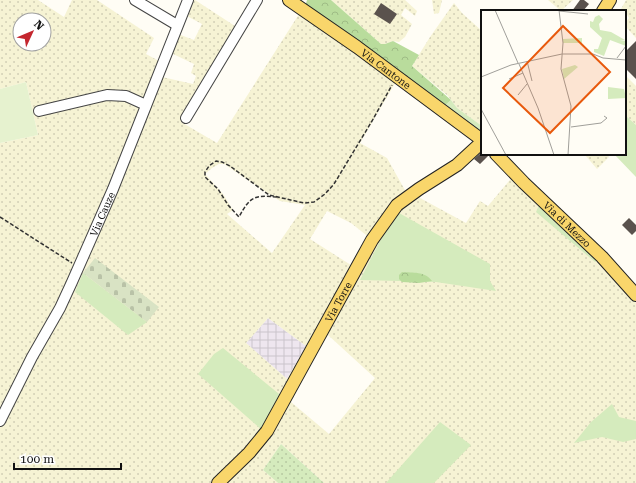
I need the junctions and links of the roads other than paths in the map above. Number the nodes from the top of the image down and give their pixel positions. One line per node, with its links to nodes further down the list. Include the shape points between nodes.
1 (135, 0): 7 (street)
2 (188, 0): 7 (street, Via Cauze)
3 (257, 0): 10 (street)
4 (289, 0): 11 (main road, Via Cantone, via 357,47)
5 (610, 0): 6 (main road)
6 (604, 10)
7 (177, 25): 8 (street, Via Cauze)
8 (146, 105): 9 (street, via 126,96 107,95); 15 (street, Via Cauze, via 79,268)
9 (39, 111)
10 (186, 118)
11 (481, 140)
12 (481, 142): 16 (main road, Via Torre, via 457,165 397,205 372,240 267,431)
13 (497, 155): 14 (main road, Via di Mezzo, via 602,257)
14 (636, 295)
15 (0, 421)
16 (218, 483)

